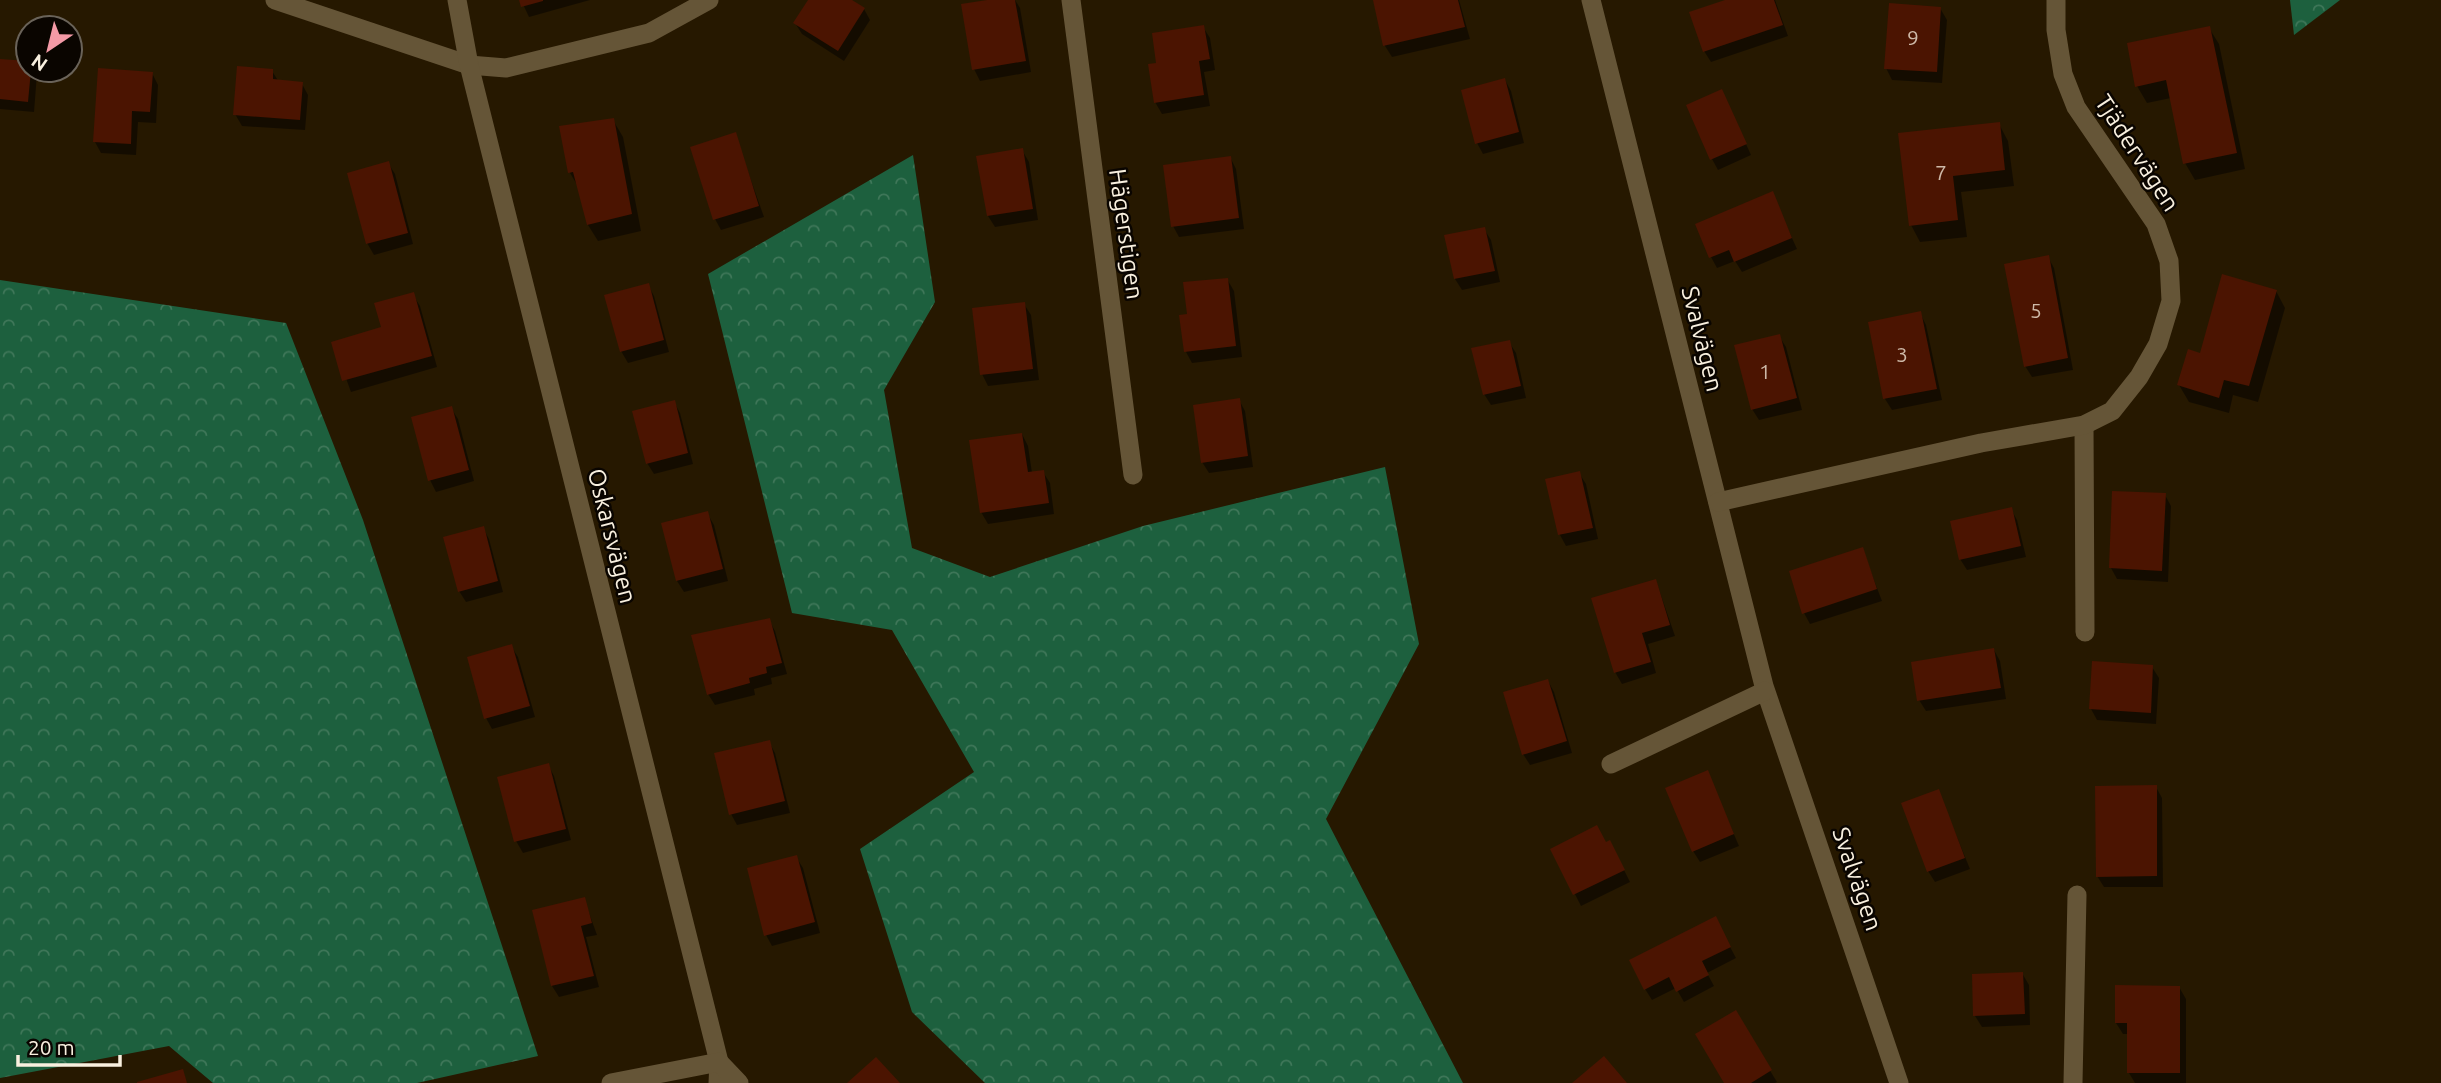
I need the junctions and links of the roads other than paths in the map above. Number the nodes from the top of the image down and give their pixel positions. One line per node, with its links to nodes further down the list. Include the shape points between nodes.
1 (275, 0): 7 (street)
2 (457, 0): 7 (street, Oskarsvägen)
3 (709, 0): 7 (street, via 649,33 506,68)
4 (1071, 0): 9 (street, Hägerstigen)
5 (1591, 0): 10 (street, Svalvägen)
6 (2056, 0): 8 (street, Tjädervägen, via 2063,74 2076,107 2156,223 2170,274 2171,301 2158,344 2112,411)
7 (469, 65): 15 (street, Oskarsvägen)
8 (2084, 425): 10 (street, Tjädervägen, via 1981,443); 11 (street)
9 (1133, 475)
10 (1718, 502): 12 (street, Svalvägen)
11 (2085, 632)
12 (1765, 691): 13 (street); 19 (street, Svalvägen)
13 (1611, 764)
14 (2077, 895): 20 (street)
15 (719, 1062): 16 (street); 17 (street, Oskarsvägen); 18 (street)
16 (611, 1083)
17 (718, 1083)
18 (739, 1083)
19 (1899, 1083)
20 (2073, 1083)

